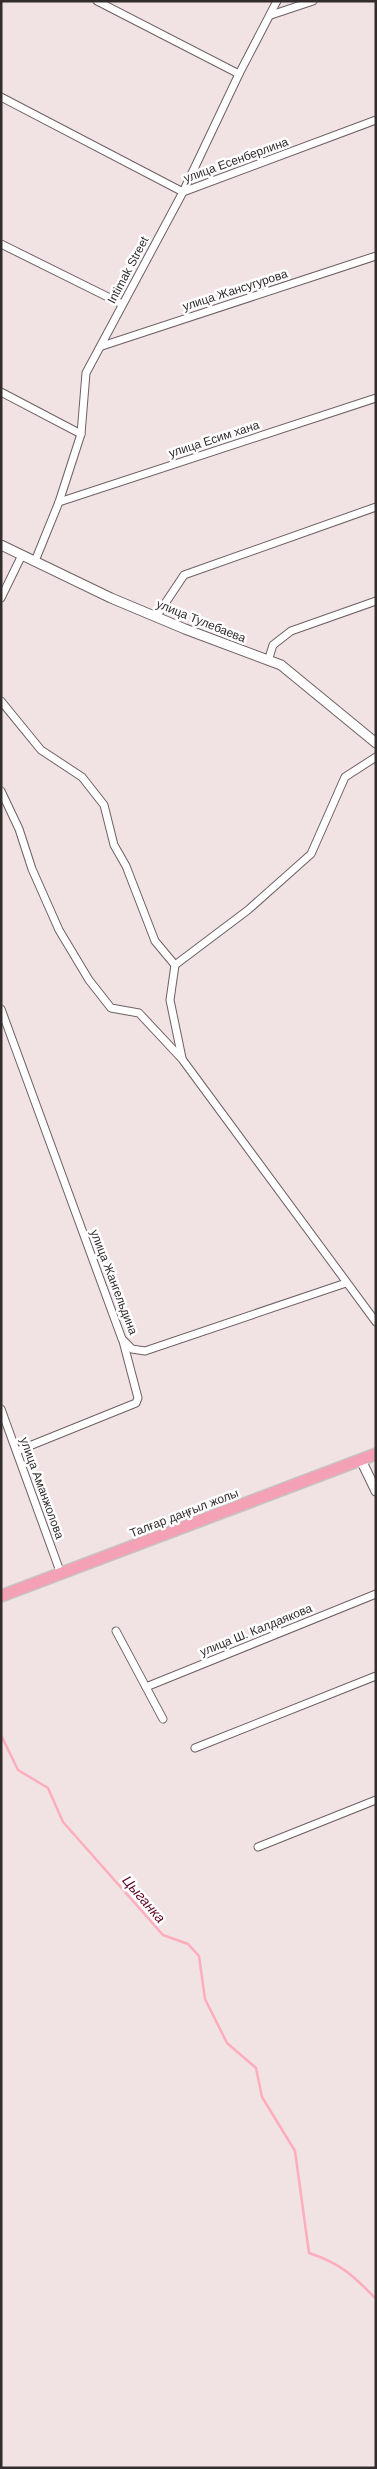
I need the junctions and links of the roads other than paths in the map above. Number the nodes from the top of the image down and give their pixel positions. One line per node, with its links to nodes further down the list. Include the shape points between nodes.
1 (97, 1): 5 (street)
2 (277, 1): 4 (street, Intimak Street)
3 (313, 1): 4 (street)
4 (271, 15): 5 (street, Intimak Street)
5 (239, 74): 8 (street, Intimak Street)
6 (1, 97): 8 (street, улица Есенберлина)
7 (376, 120): 8 (street, улица Есенберлина)
8 (183, 192): 11 (street, Intimak Street)
9 (1, 244): 11 (street)
10 (376, 256): 12 (street, улица Жансугурова)
11 (122, 304): 12 (street, Intimak Street)
12 (102, 346): 15 (street, Intimak Street, via 86,373)
13 (1, 392): 15 (street)
14 (376, 398): 16 (street, улица Есим хана)
15 (82, 434): 16 (street, Intimak Street)
16 (59, 502): 20 (street, Intimak Street)
17 (376, 507): 23 (street, via 184,575)
18 (1, 545): 19 (street, улица Тулебаева)
19 (22, 555): 20 (street, улица Тулебаева); 21 (street)
20 (35, 561): 23 (street, улица Тулебаева)
21 (1, 598)
22 (376, 601): 24 (street, via 291,631 273,645)
23 (156, 617): 24 (street, улица Тулебаева)
24 (268, 661): 26 (street, улица Тулебаева, via 281,665)
25 (1, 702): 29 (street, via 41,750 82,777 104,805 114,845 126,866 155,941)
26 (376, 743)
27 (376, 757): 29 (street, via 345,777 311,854 248,910)
28 (1, 791): 31 (street, via 59,930 90,980 112,1008 139,1013)
29 (175, 965): 31 (street, via 170,1000)
30 (1, 1009): 34 (street, улица Жангельдина)
31 (182, 1059): 32 (street)
32 (346, 1283): 33 (street); 34 (street, улица Жангельдина, via 145,1351 132,1349)
33 (376, 1322)
34 (122, 1338): 36 (street, via 138,1398 136,1403)
35 (2, 1414): 36 (street, улица Аманжолова)
36 (17, 1451): 40 (street, улица Аманжолова)
37 (376, 1454): 38 (main road, Талғар даңғыл жолы)
38 (361, 1460): 39 (street); 40 (main road, Талғар даңғыл жолы)
39 (376, 1491)
40 (61, 1574): 42 (main road, Талғар даңғыл жолы)
41 (376, 1594): 45 (street, улица Ш. Калдаякова)
42 (1, 1596)
43 (116, 1631): 45 (street)
44 (376, 1676): 47 (street)
45 (146, 1687): 46 (street)
46 (163, 1720)
47 (195, 1748)
48 (376, 1800): 49 (street)
49 (258, 1847)

